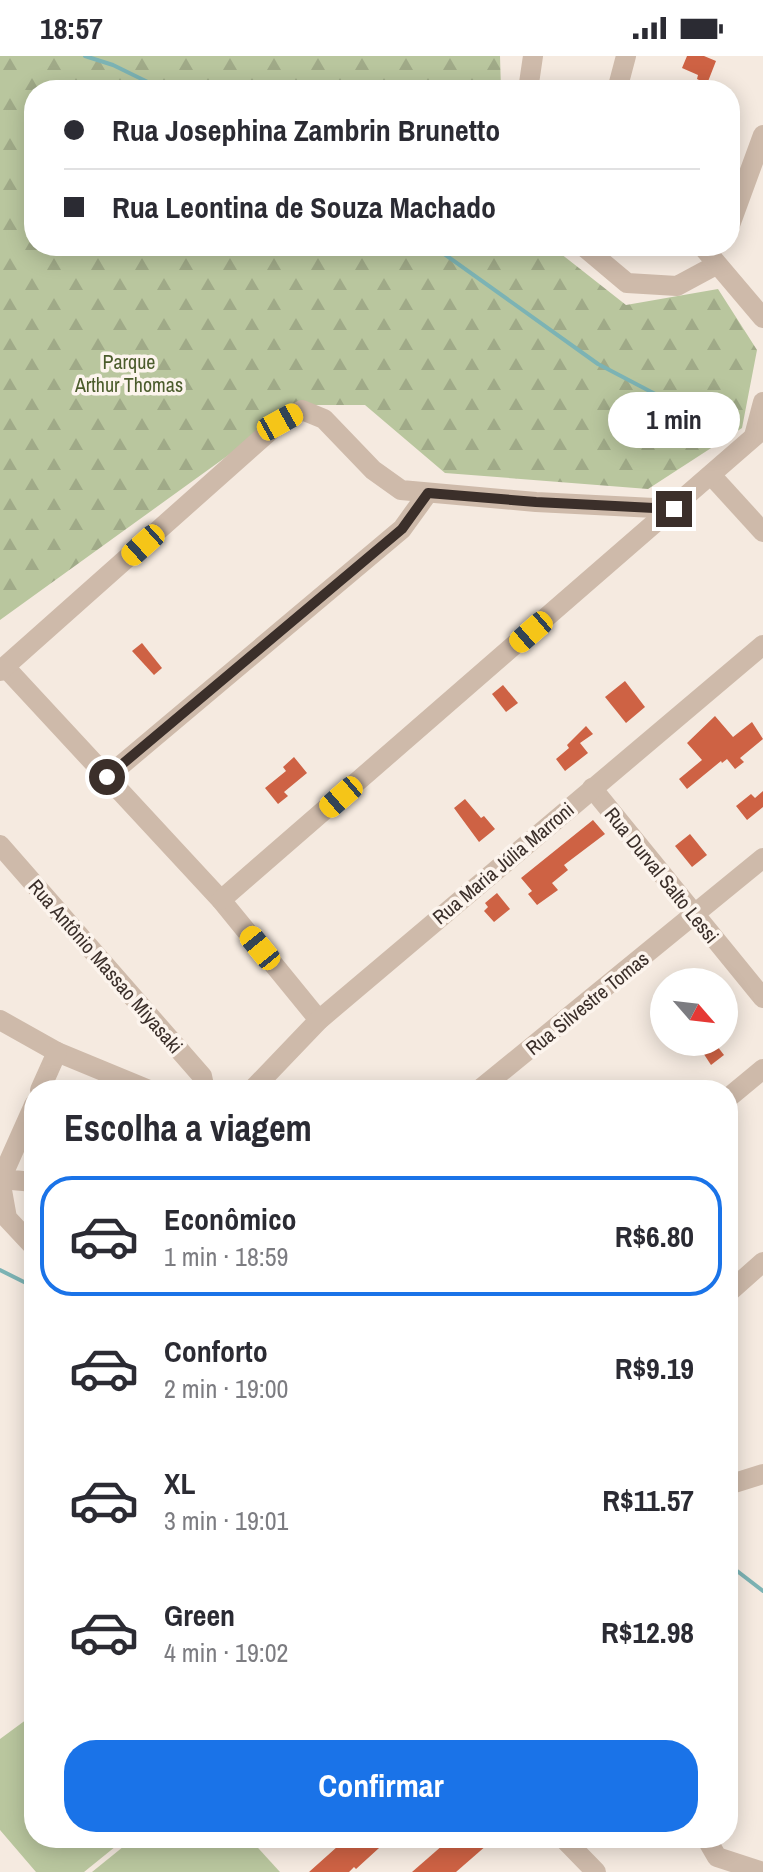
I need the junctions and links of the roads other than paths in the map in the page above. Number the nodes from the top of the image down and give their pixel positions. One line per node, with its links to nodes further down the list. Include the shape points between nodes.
1 (626, 56): 2 (street)
2 (620, 80)
3 (763, 135): 4 (street)
4 (740, 198)
5 (595, 256): 6 (street, via 627,283 677,286)
6 (718, 256)
7 (720, 256): 8 (street)
8 (763, 318)
9 (763, 402): 10 (street)
10 (758, 432): 11 (street)
11 (711, 475): 13 (street); 14 (street)
12 (428, 493): 13 (street); 16 (street, via 393,486 324,419 302,410 280,422); 17 (street, via 402,529)
13 (674, 509): 21 (street)
14 (763, 532)
15 (763, 645): 18 (street, Rua Maria Júlia Marroni)
16 (3, 670): 17 (street)
17 (107, 777): 21 (street)
18 (592, 788): 22 (street, Rua Durval Salto Lessi); 25 (street, Rua Maria Júlia Marroni)
19 (0, 845): 30 (street, Rua Antônio Massao Miyasaki)
20 (763, 858): 22 (street, Rua Silvestre Tomas)
21 (221, 900): 25 (street)
22 (694, 916): 23 (street, Rua Durval Salto Lessi); 32 (street, Rua Silvestre Tomas)
23 (763, 998)
24 (0, 1020): 26 (street)
25 (319, 1020): 31 (street, Rua Maria Júlia Marroni)
26 (57, 1052): 28 (street); 29 (street)
27 (763, 1069): 33 (street)
28 (44, 1080)
29 (125, 1080)
30 (203, 1080)
31 (262, 1080)
32 (491, 1080)
33 (738, 1090)
34 (24, 1127): 35 (street)
35 (1, 1179): 36 (street); 37 (street, via 7,1218)
36 (24, 1181)
37 (24, 1236)
38 (763, 1262): 39 (street)
39 (738, 1284)
40 (763, 1474): 41 (street)
41 (738, 1482)
42 (573, 1848): 44 (street)
43 (712, 1848): 45 (street, via 717,1857)
44 (596, 1872)
45 (763, 1872)

